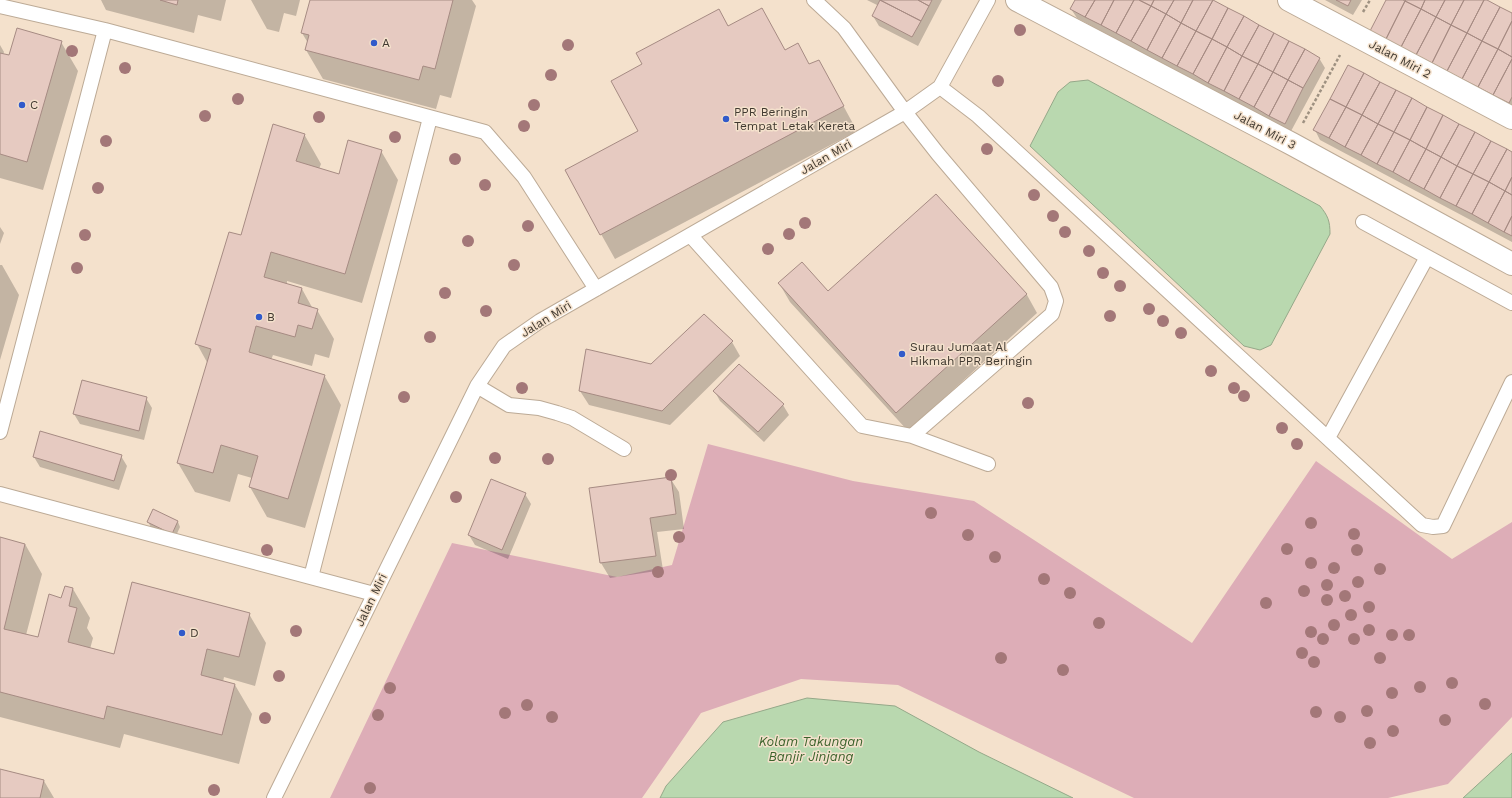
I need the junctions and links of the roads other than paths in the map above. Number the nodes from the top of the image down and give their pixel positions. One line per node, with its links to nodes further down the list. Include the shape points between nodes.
1 (814, 0): 8 (lane, via 844,28)
2 (988, 0): 7 (lane, Jalan Miri)
3 (1017, 0): 14 (street, Jalan Miri 3, via 1292,144)
4 (1289, 0): 10 (street, Jalan Miri 2)
5 (0, 6): 6 (lane)
6 (105, 30): 9 (lane); 19 (lane)
7 (940, 87): 8 (lane, Jalan Miri); 21 (lane, via 978,116)
8 (905, 112): 12 (lane, Jalan Miri); 20 (lane, via 1051,287 1056,301 1052,314)
9 (430, 118): 15 (lane, via 485,132 524,177); 25 (lane)
10 (1512, 118)
11 (1364, 222): 13 (lane)
12 (690, 235): 15 (lane, Jalan Miri); 20 (lane, via 862,426)
13 (1427, 257): 16 (lane); 21 (lane)
14 (1512, 264)
15 (596, 289): 18 (lane, Jalan Miri, via 540,321 504,346)
16 (1512, 303)
17 (1512, 382): 21 (lane, via 1443,526 1422,525)
18 (477, 386): 22 (lane, via 509,405 539,408 572,418); 26 (lane, Jalan Miri)
19 (0, 432)
20 (912, 436): 23 (lane)
21 (1328, 438)
22 (624, 449)
23 (988, 464)
24 (0, 494): 25 (lane)
25 (311, 578): 26 (lane)
26 (374, 594): 27 (lane, Jalan Miri)
27 (274, 798)

